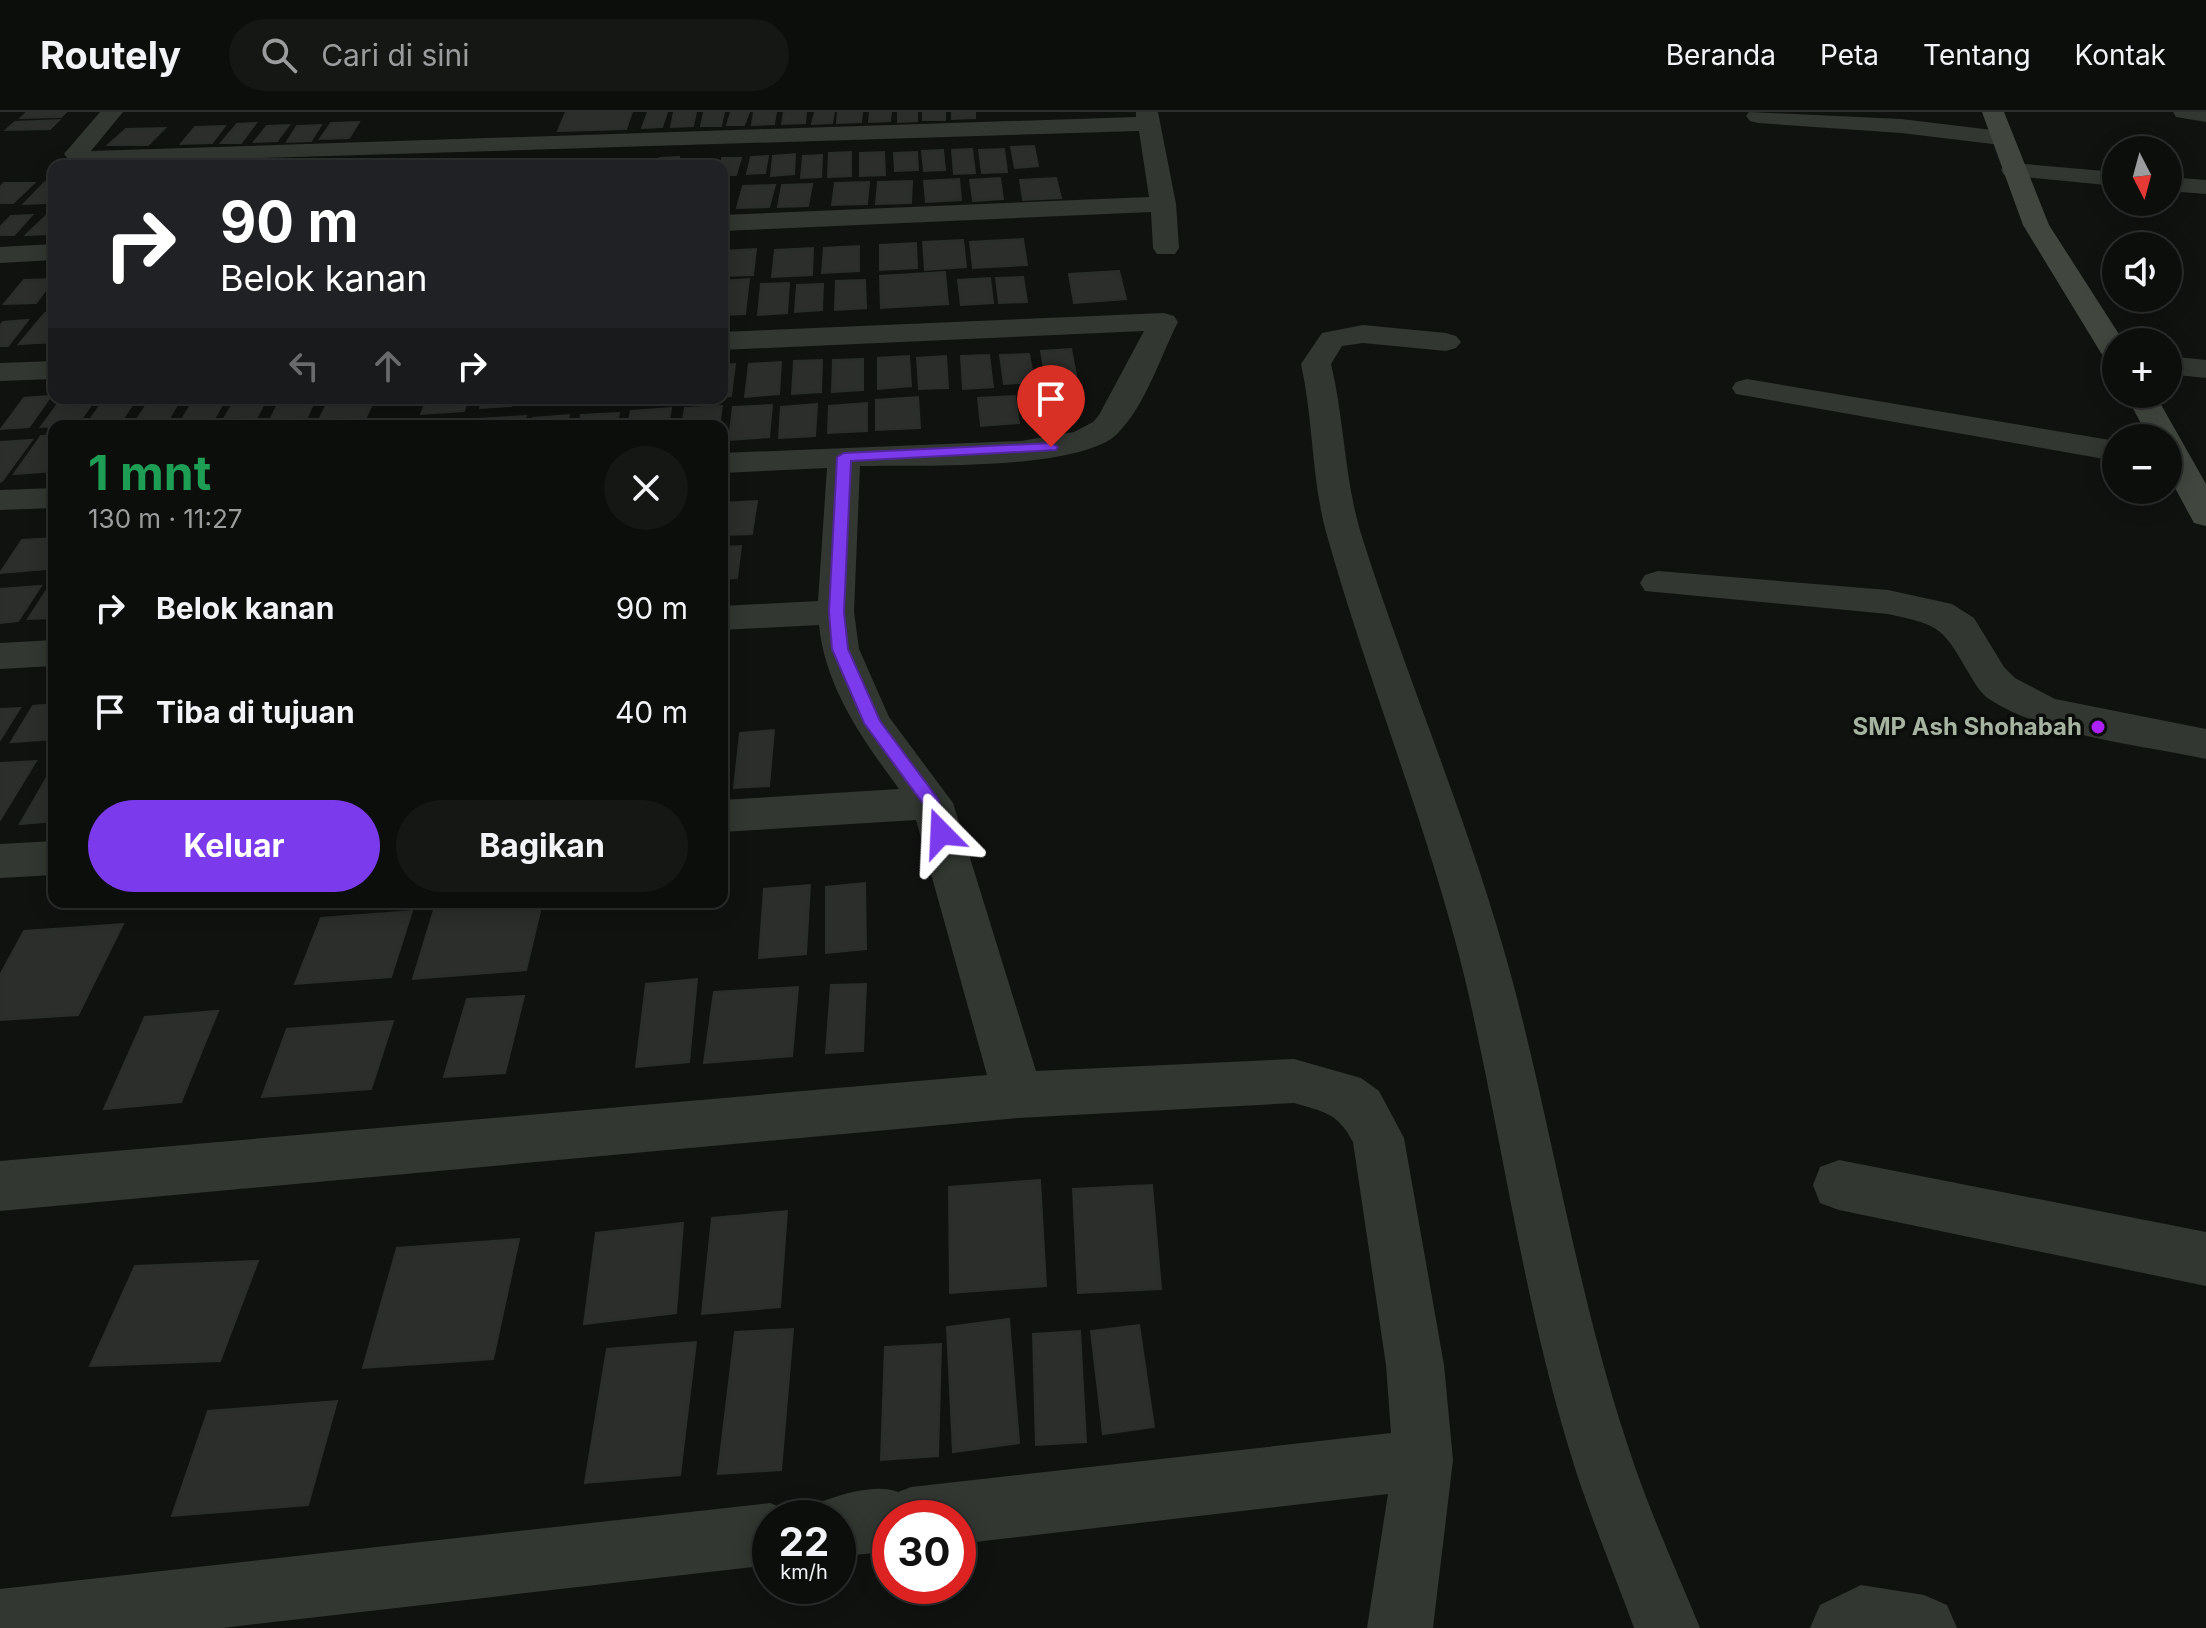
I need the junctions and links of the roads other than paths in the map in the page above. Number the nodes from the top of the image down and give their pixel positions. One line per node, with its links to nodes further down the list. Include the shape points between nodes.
1 (112, 112): 6 (street, via 76,154 81,159)
2 (1993, 112): 7 (main road)
3 (2184, 112): 4 (street)
4 (2206, 115)
5 (1758, 116): 7 (street)
6 (1148, 118): 12 (street)
7 (2001, 138): 8 (main road)
8 (2013, 170): 9 (street); 17 (main road, via 2036,225)
9 (2102, 178)
10 (2182, 185): 11 (street)
11 (2206, 187)
12 (1163, 204): 13 (street); 14 (street)
13 (728, 223)
14 (1166, 248)
15 (48, 252): 16 (street)
16 (0, 255)
17 (2102, 331)
18 (728, 341): 26 (street, via 1164,322 1104,430 1076,443 1027,451)
19 (1446, 342): 51 (street, via 1363,334 1332,339 1316,364 1325,402 1327,451 1344,536 1488,978 1597,1444)
20 (2182, 366): 21 (street)
21 (2206, 369)
22 (48, 370): 23 (street)
23 (0, 372)
24 (1747, 388): 25 (street)
25 (2102, 449)
26 (844, 457): 27 (street); 33 (street)
27 (728, 463)
28 (2182, 473): 31 (main road)
29 (48, 498): 30 (street)
30 (0, 500)
31 (2206, 516)
32 (1658, 583): 37 (street, via 1888,602 1939,613 1961,627 2001,688 2045,711)
33 (836, 612): 34 (street); 38 (street, via 840,649 872,723)
34 (728, 618)
35 (48, 653): 36 (street)
36 (0, 656)
37 (2206, 744)
38 (932, 803): 39 (street); 42 (street)
39 (728, 816)
40 (48, 858): 41 (street)
41 (0, 861)
42 (1018, 1095): 44 (street); 46 (street, via 1294,1081 1343,1094 1361,1107 1378,1138 1415,1365)
43 (1839, 1185): 45 (street)
44 (0, 1186)
45 (2206, 1259)
46 (1423, 1460): 47 (street); 50 (street)
47 (976, 1511)
48 (752, 1536): 49 (street)
49 (0, 1621)
50 (1400, 1628)
51 (1667, 1628)
52 (1843, 1628): 53 (street, via 1861,1617)
53 (1924, 1628)

